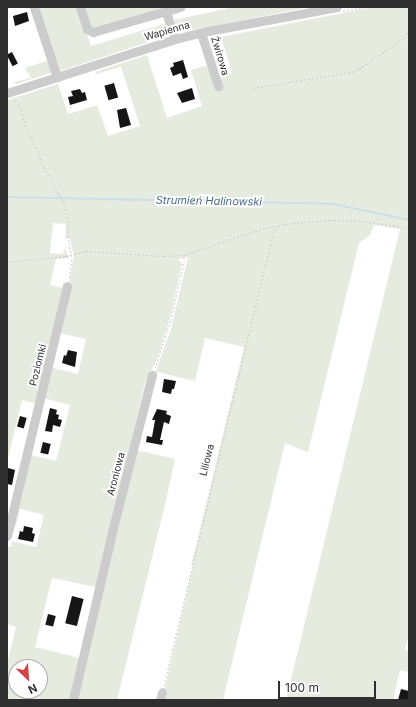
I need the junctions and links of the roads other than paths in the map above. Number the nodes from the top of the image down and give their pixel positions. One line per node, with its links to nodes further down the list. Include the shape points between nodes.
1 (34, 7): 8 (street)
2 (80, 7): 4 (street, via 87,29 93,32)
3 (180, 7): 4 (street)
4 (163, 10): 7 (street)
5 (337, 10): 6 (street, Wapienna)
6 (201, 33): 7 (street, Wapienna); 9 (street, Żwirowa)
7 (175, 39): 8 (street, Wapienna)
8 (57, 77): 10 (street, Wapienna)
9 (218, 86)
10 (8, 92)
11 (67, 286): 13 (street, Poziomki)
12 (152, 375): 14 (street, Aroniowa)
13 (7, 536)
14 (73, 700)

